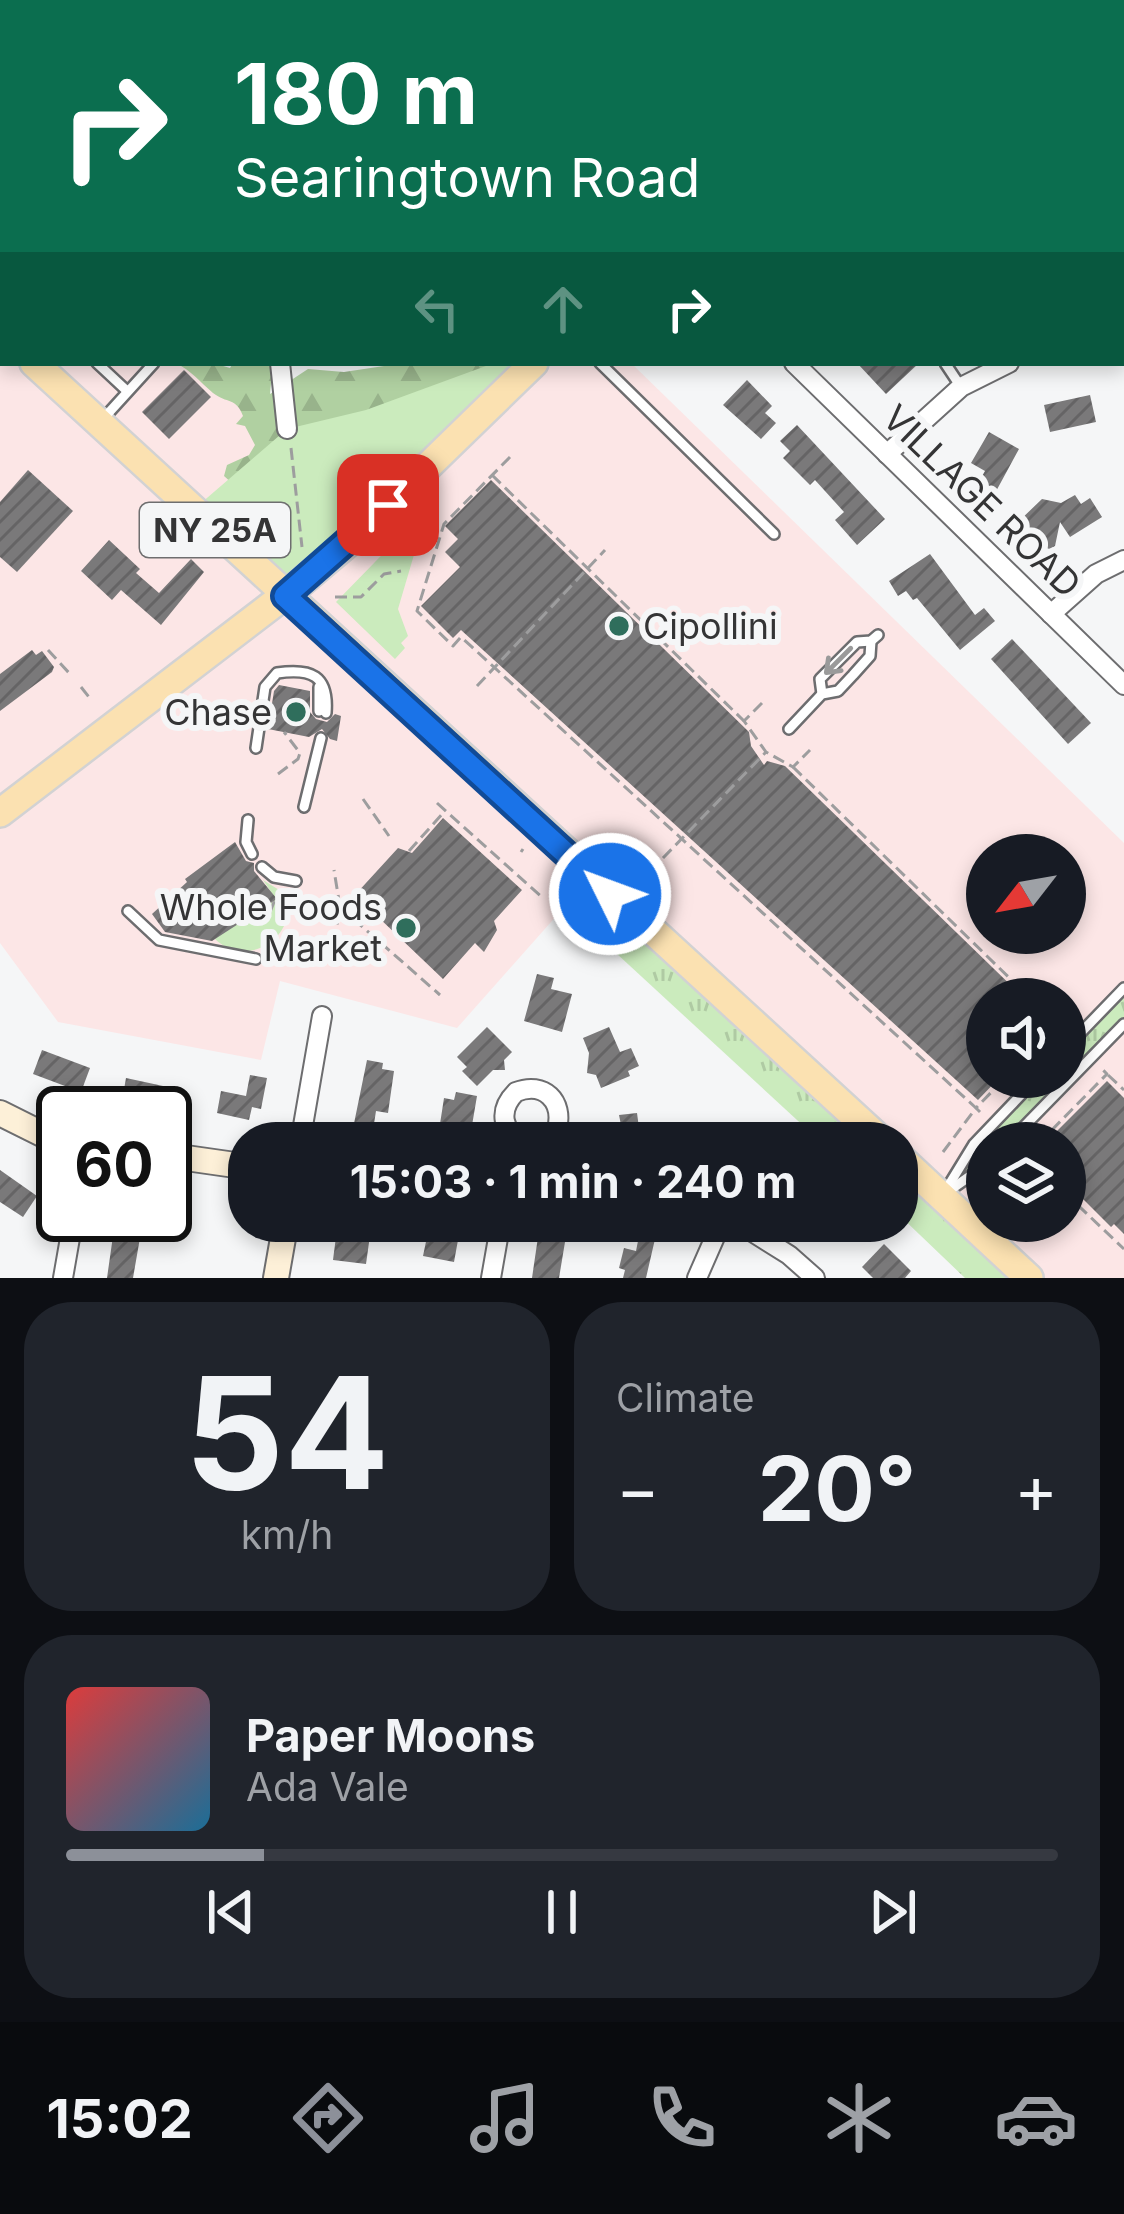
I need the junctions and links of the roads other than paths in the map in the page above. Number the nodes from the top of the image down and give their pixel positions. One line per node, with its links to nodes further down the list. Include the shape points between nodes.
1 (37, 366): 12 (main road, NY 25A)
2 (100, 366): 11 (lane)
3 (151, 366): 11 (lane)
4 (280, 366): 13 (street)
5 (531, 366): 17 (main road)
6 (603, 366): 15 (lane)
7 (797, 366): 14 (street, VILLAGE ROAD)
8 (947, 366): 10 (lane)
9 (1004, 366): 10 (street)
10 (961, 387): 14 (street)
11 (128, 391): 12 (lane)
12 (99, 423): 17 (main road, NY 25A)
13 (287, 429)
14 (887, 454): 18 (street, VILLAGE ROAD)
15 (774, 534)
16 (1124, 560): 18 (street)
17 (285, 596): 26 (main road); 40 (main road, NY 25A)
18 (1051, 614): 20 (street, VILLAGE ROAD)
19 (314, 675): 19 (lane, via 320,691 326,713 326,688); 24 (lane, via 281,672 268,680)
20 (1124, 685)
21 (822, 694): 21 (lane, one-way to 21, via 838,691 870,656 875,638 857,641 820,679); 22 (lane)
22 (789, 729)
23 (320, 738): 25 (lane)
24 (256, 748)
25 (304, 807)
26 (0, 813)
27 (248, 820): 28 (lane)
28 (252, 854)
29 (262, 867): 30 (lane)
30 (296, 881)
31 (128, 911): 32 (lane, via 159,940)
32 (256, 959)
33 (1124, 988): 36 (lane)
34 (322, 1016): 39 (street)
35 (1124, 1024): 41 (lane)
36 (1086, 1027)
37 (1018, 1098): 47 (lane, via 974,1144)
38 (0, 1113): 42 (street)
39 (304, 1122)
40 (861, 1122)
41 (1028, 1122)
42 (36, 1131)
43 (192, 1159): 44 (street)
44 (228, 1164)
45 (918, 1174): 47 (main road)
46 (966, 1178): 47 (lane)
47 (942, 1196): 58 (main road)
48 (69, 1242): 53 (street)
49 (282, 1242): 54 (street)
50 (497, 1242): 55 (street)
51 (713, 1242): 56 (street)
52 (771, 1242): 57 (street)
53 (63, 1278)
54 (276, 1278)
55 (491, 1278)
56 (697, 1278)
57 (815, 1278)
58 (1029, 1278)

